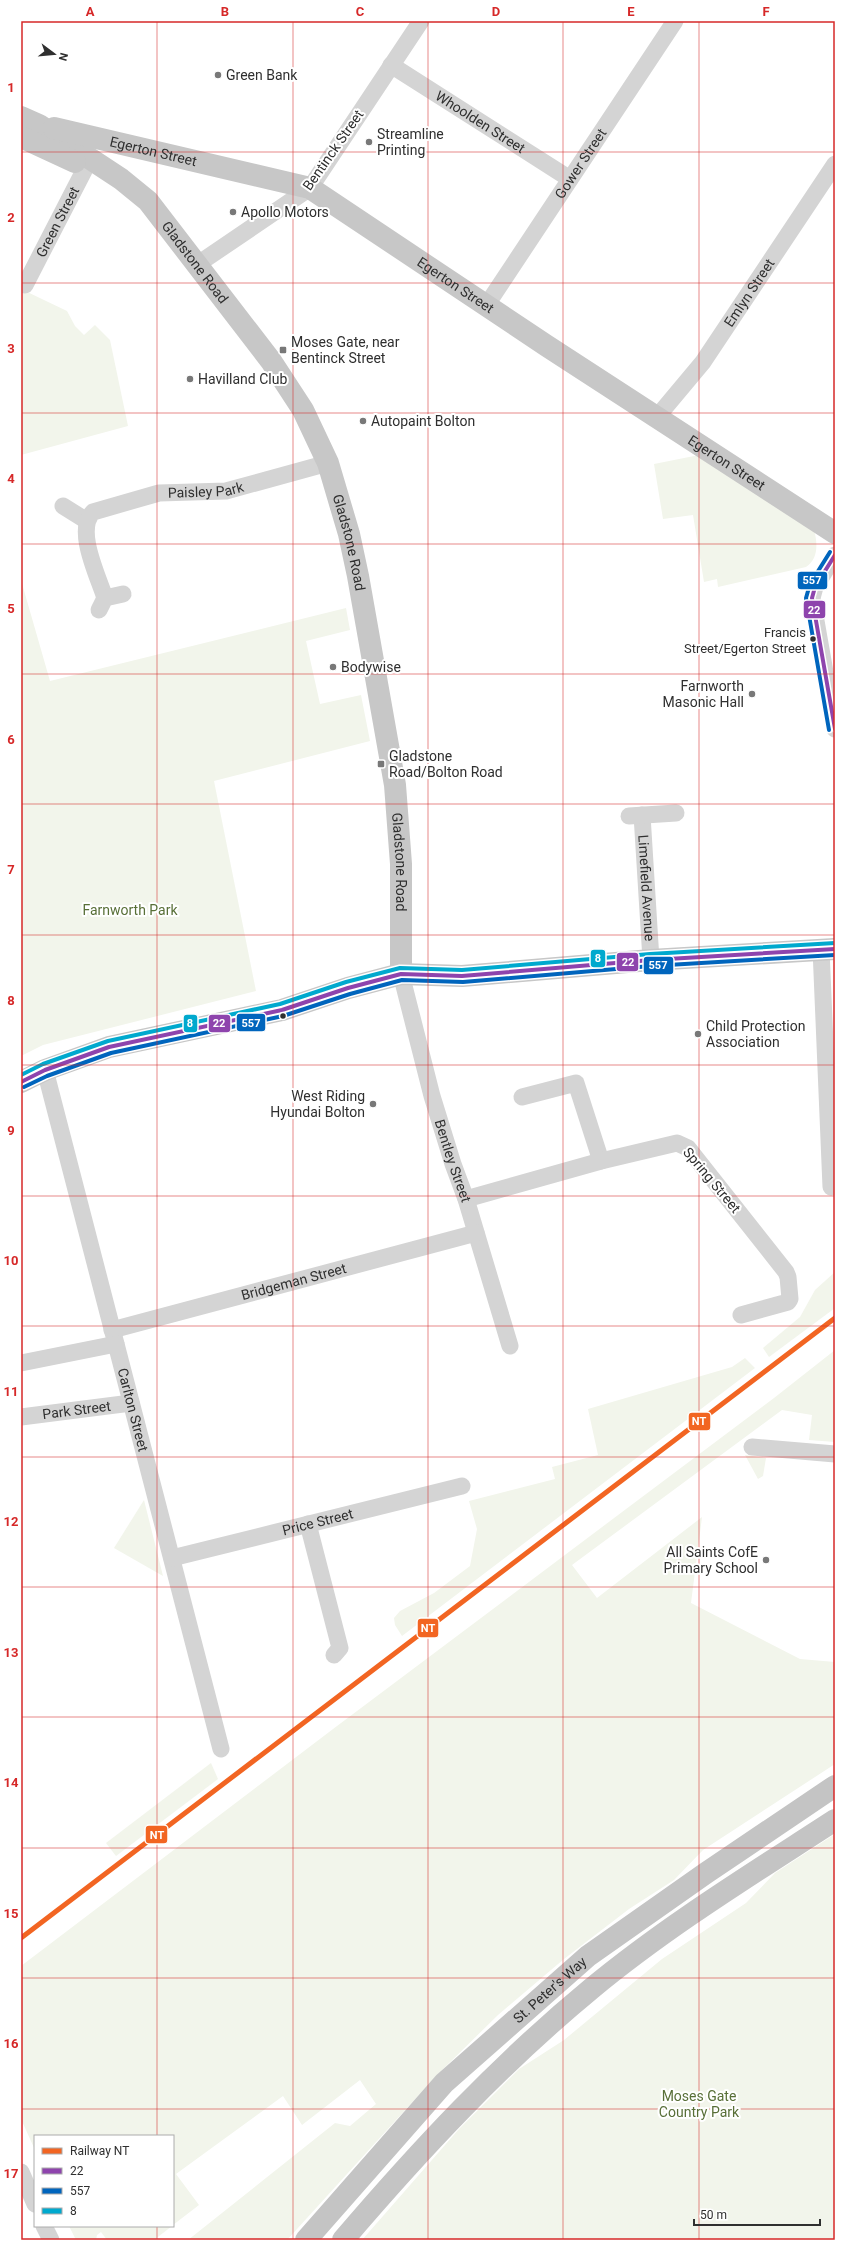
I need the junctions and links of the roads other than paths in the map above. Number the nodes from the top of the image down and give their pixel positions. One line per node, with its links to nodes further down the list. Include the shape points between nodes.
1 (421, 21): 3 (street, Bentinck Street)
2 (675, 21): 8 (street, Gower Street)
3 (391, 65): 8 (street, Whoolden Street); 9 (street, Bentinck Street)
4 (30, 121): 6 (main road, Gladstone Road); 9 (main road, Egerton Street)
5 (21, 137): 6 (main road, Gladstone Road)
6 (88, 163): 10 (main road, Gladstone Road, via 121,179 148,201); 11 (street, Green Street)
7 (835, 164): 13 (street, Emlyn Street, via 703,362)
8 (570, 179): 12 (street, Gower Street)
9 (310, 188): 10 (street, Bentinck Street); 12 (main road, Egerton Street)
10 (198, 264): 14 (main road, Gladstone Road, via 271,361 303,410)
11 (25, 285)
12 (486, 306): 13 (main road, Egerton Street)
13 (657, 417): 17 (main road, Egerton Street)
14 (328, 463): 16 (street, Paisley Park, via 226,491 159,493 100,509 93,512); 25 (main road, Gladstone Road, via 349,534 395,785 401,864)
15 (63, 506): 16 (street)
16 (87, 521): 19 (street, via 86,537 102,604)
17 (835, 533)
18 (835, 555): 20 (street, via 815,587 812,598)
19 (123, 594)
20 (833, 704): 21 (street)
21 (835, 729)
22 (676, 813): 24 (street, Limefield Avenue, via 636,815)
23 (828, 949): 24 (main road); 30 (street)
24 (651, 960): 25 (main road, via 462,976)
25 (401, 974): 26 (main road, via 282,1010 109,1047); 31 (street, Bentley Street, via 432,1096)
26 (45, 1070): 27 (main road); 34 (street, Carlton Street)
27 (21, 1082)
28 (522, 1097): 29 (street, via 576,1083)
29 (601, 1162): 31 (street, Spring Street); 33 (street, Spring Street, via 677,1143 688,1148 788,1277 788,1302)
30 (831, 1187)
31 (466, 1200): 32 (street, Bentley Street)
32 (476, 1233): 34 (street, Bridgeman Street); 35 (street, Bentley Street)
33 (741, 1315)
34 (114, 1337): 36 (street, Bridgeman Street); 37 (street, Carlton Street)
35 (510, 1346)
36 (21, 1363)
37 (131, 1403): 38 (street, Park Street); 43 (street, Carlton Street)
38 (21, 1417)
39 (752, 1447): 40 (street)
40 (835, 1454)
41 (462, 1486): 42 (street, Price Street)
42 (308, 1524): 43 (street, Price Street); 44 (street)
43 (172, 1558): 45 (street, Carlton Street)
44 (341, 1646)
45 (221, 1749)
46 (835, 1786): 52 (highway, St. Peter's Way, via 588,1956 444,2083)
47 (835, 1820): 53 (highway, St. Peter's Way, via 688,1915 590,1989 492,2079 400,2174)
48 (21, 2172): 49 (street)
49 (34, 2202)
50 (44, 2227): 51 (street)
51 (51, 2240)
52 (306, 2240)
53 (343, 2240)

